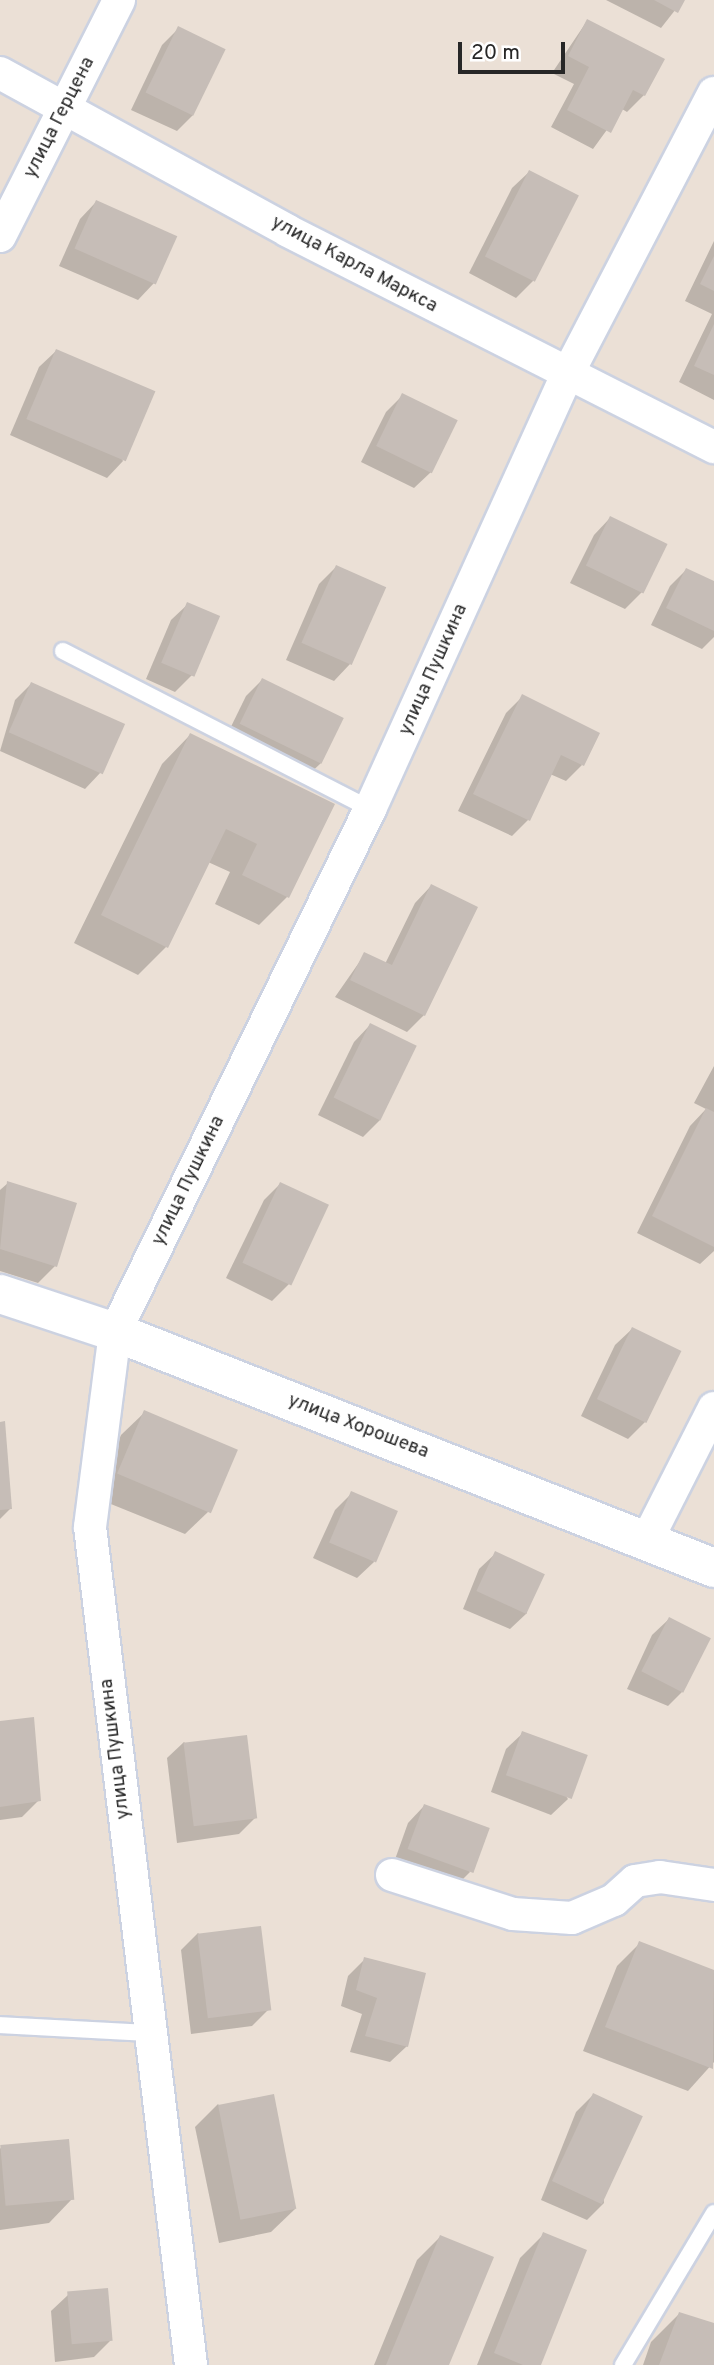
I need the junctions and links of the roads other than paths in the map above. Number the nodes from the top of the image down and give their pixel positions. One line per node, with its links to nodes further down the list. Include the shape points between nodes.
1 (119, 0): 4 (street, улица Герцена)
2 (0, 73): 4 (street, улица Карла Маркса)
3 (714, 93): 6 (street, улица Пушкина)
4 (67, 107): 5 (street, улица Герцена); 6 (street, улица Карла Маркса, via 288,231)
5 (0, 236)
6 (568, 375): 7 (street, улица Карла Маркса); 9 (street, улица Пушкина)
7 (714, 447)
8 (63, 651): 9 (lane)
9 (370, 809): 11 (street, улица Пушкина)
10 (0, 1294): 11 (street, улица Хорошева)
11 (115, 1332): 13 (street, улица Хорошева); 18 (street, улица Пушкина, via 90,1527)
12 (714, 1408): 13 (street)
13 (647, 1541): 14 (street, улица Хорошева)
14 (714, 1568)
15 (392, 1875): 16 (street, via 513,1914 572,1918 614,1900 635,1881 660,1877)
16 (714, 1885)
17 (0, 2025): 18 (lane)
18 (150, 2033): 20 (street, улица Пушкина)
19 (714, 2213): 21 (lane)
20 (191, 2365)
21 (623, 2365)

